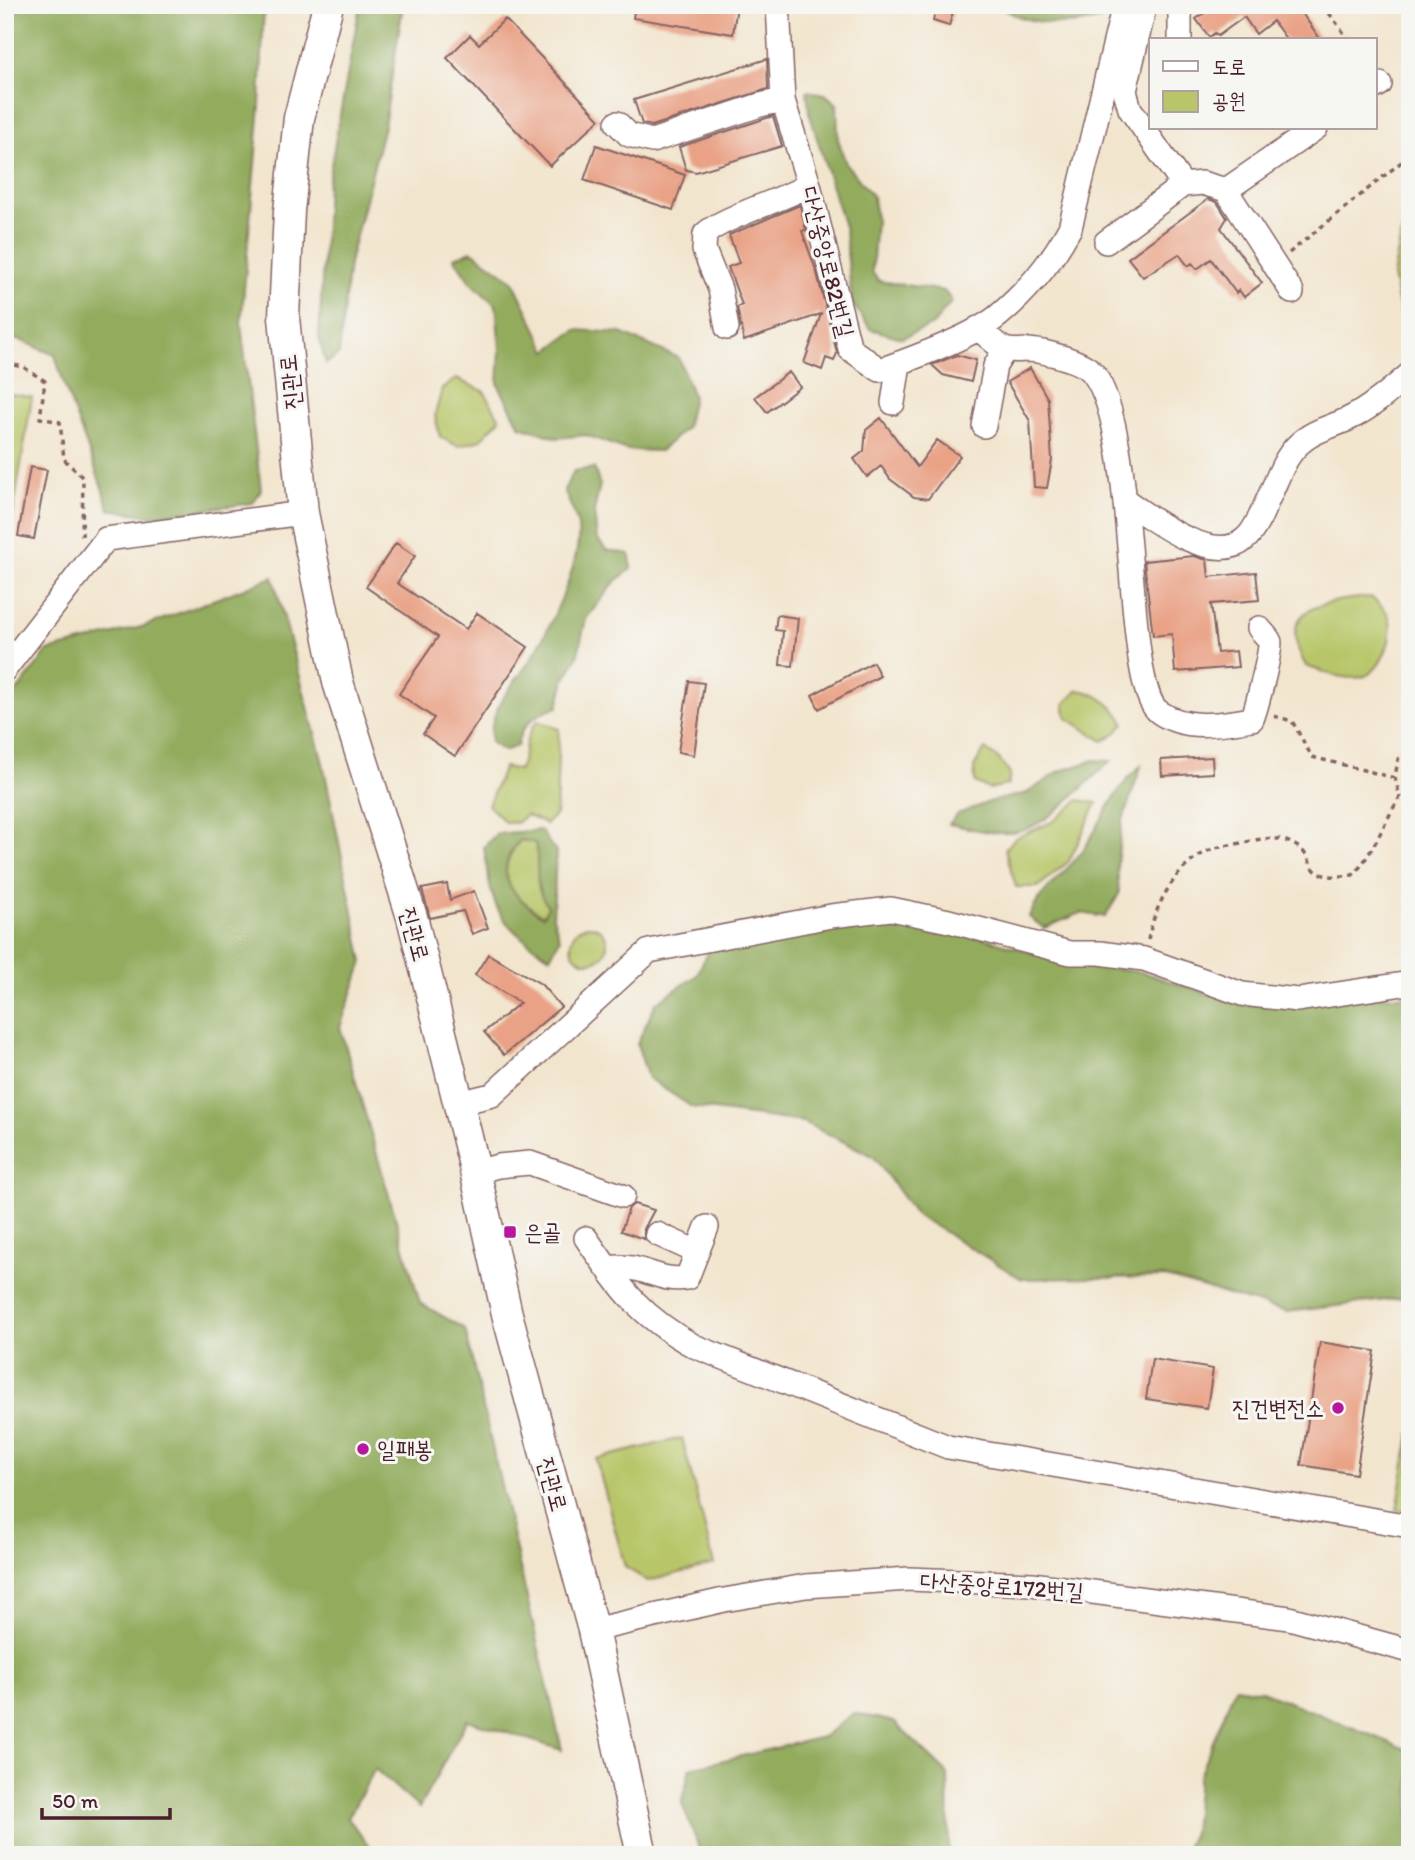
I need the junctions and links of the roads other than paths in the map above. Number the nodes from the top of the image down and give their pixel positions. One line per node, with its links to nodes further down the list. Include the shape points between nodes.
1 (328, 5): 24 (main road, 진관로, via 299,118 289,211 284,317)
2 (778, 5): 8 (street, 다산중앙로82번길)
3 (1124, 5): 17 (street, 다산중앙로82번길, via 1070,228 1052,259 998,316)
4 (1145, 5): 7 (street)
5 (1180, 5): 6 (street)
6 (1180, 38)
7 (1142, 55): 12 (street, via 1125,91 1130,109)
8 (783, 100): 9 (street, via 652,141 629,135); 11 (street, 다산중앙로82번길)
9 (617, 123)
10 (1313, 130): 13 (street)
11 (809, 185): 16 (street, via 705,234 704,250 720,289); 19 (street, 다산중앙로82번길, via 850,349 880,370)
12 (1184, 185): 13 (street, via 1202,183); 14 (street)
13 (1227, 190): 15 (street)
14 (1106, 242)
15 (1292, 292)
16 (727, 328)
17 (978, 328): 18 (street); 19 (street, 다산중앙로82번길)
18 (1005, 350): 22 (street, via 995,366); 23 (street, via 1032,350 1091,370 1110,412)
19 (899, 363): 21 (street)
20 (1410, 374): 23 (street, via 1354,417 1306,438 1281,468 1245,540 1226,547 1206,547 1160,525)
21 (893, 403)
22 (984, 426)
23 (1125, 500): 25 (street, via 1143,682 1156,711 1178,723 1216,725 1252,719 1271,653)
24 (303, 513): 26 (street, via 106,539); 28 (main road, 진관로, via 338,682 412,917)
25 (1259, 628)
26 (5, 669)
27 (1410, 983): 28 (street, via 1298,1000 1242,994 1144,959 1070,953 891,909 831,916 649,951 492,1095)
28 (459, 1103): 29 (main road, 진관로)
29 (476, 1172): 30 (street, via 530,1163); 37 (main road, 진관로, via 507,1314)
30 (623, 1196)
31 (707, 1227): 34 (street)
32 (657, 1234): 34 (street)
33 (586, 1238): 35 (street)
34 (697, 1252): 35 (street, via 687,1278 672,1281 625,1265)
35 (607, 1268): 36 (street, via 634,1305 694,1346 948,1447)
36 (1410, 1526)
37 (593, 1630): 38 (street, 다산중앙로172번길, via 779,1591 909,1579 1032,1584 1289,1618); 39 (main road, 진관로)
38 (1410, 1651)
39 (642, 1855)

